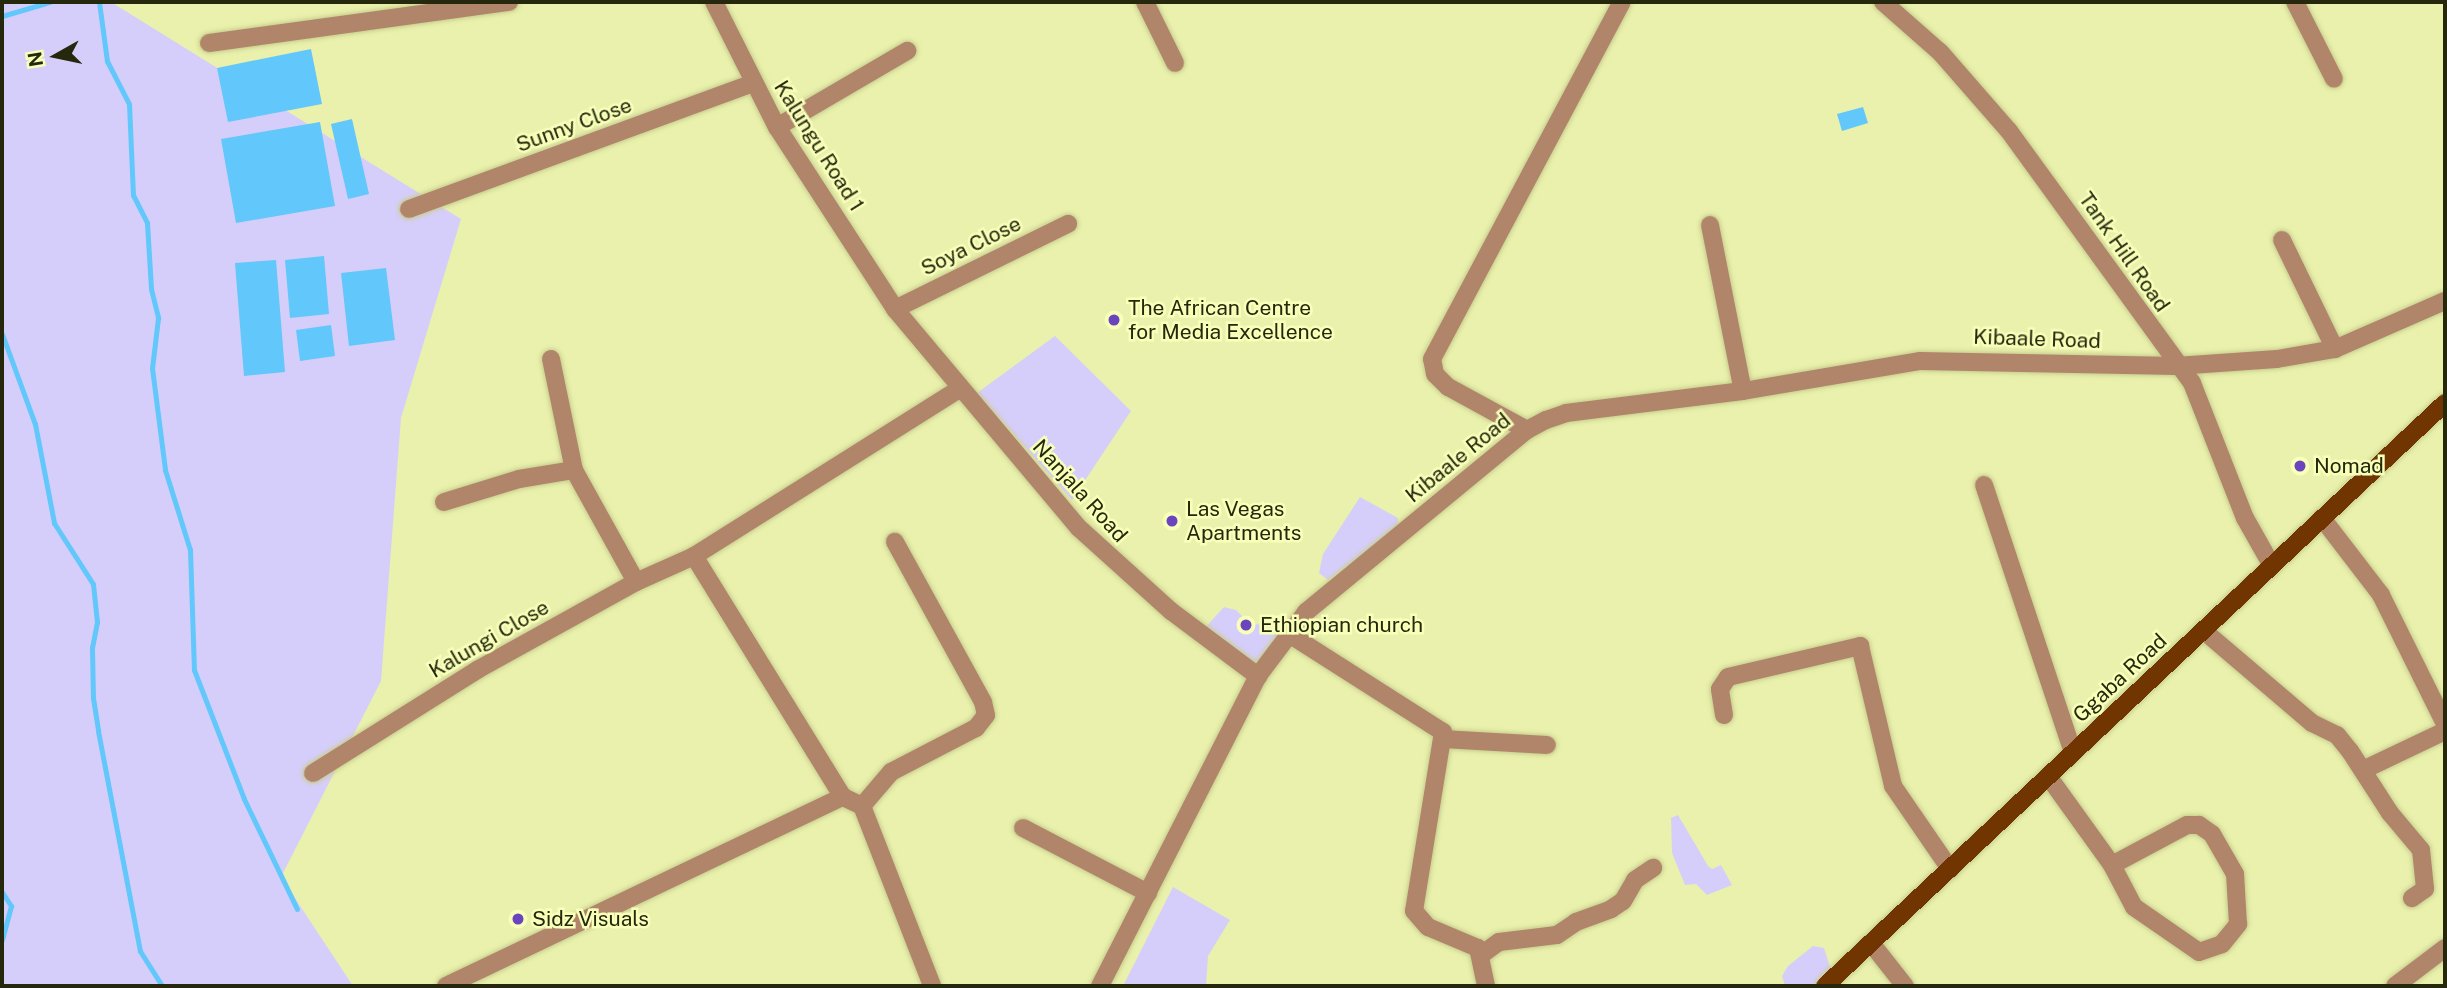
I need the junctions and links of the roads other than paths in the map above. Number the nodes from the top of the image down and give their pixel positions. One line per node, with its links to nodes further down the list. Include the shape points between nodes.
1 (509, 2): 7 (street)
2 (714, 2): 11 (street, Kalungu Road 1)
3 (1145, 2): 9 (street)
4 (1622, 2): 25 (street, via 1432,359 1435,374 1448,387)
5 (1883, 2): 21 (street, Tank Hill Road, via 1940,52 2009,131)
6 (2295, 2): 10 (street)
7 (209, 43)
8 (907, 51): 12 (street)
9 (1175, 63)
10 (2334, 79)
11 (753, 83): 12 (street, Kalungu Road 1); 13 (street, Sunny Close)
12 (777, 127): 18 (street, Kalungu Road 1)
13 (409, 209)
14 (1068, 224): 18 (street, Soya Close)
15 (1710, 225): 23 (street)
16 (2282, 240): 19 (street)
17 (2445, 301): 19 (street, Kibaale Road)
18 (895, 309): 22 (street, Nanjala Road)
19 (2335, 349): 21 (street, Kibaale Road, via 2251,362)
20 (551, 359): 26 (street)
21 (2176, 366): 23 (street, Kibaale Road, via 1934,360); 32 (street, Tank Hill Road, via 2204,407 2245,518)
22 (961, 388): 31 (street, Kalungi Close); 36 (street, Nanjala Road, via 1117,566)
23 (1743, 391): 25 (street, Kibaale Road, via 1566,413)
24 (2445, 403): 29 (main road, Ggaba Road)
25 (1527, 430): 35 (street, Kibaale Road, via 1329,589)
26 (574, 470): 28 (street, via 519,479); 33 (street)
27 (1984, 485): 42 (street)
28 (444, 502)
29 (2322, 518): 32 (main road, Ggaba Road); 38 (street, via 2381,595)
30 (895, 542): 47 (street, via 986,715 976,728 891,772)
31 (694, 556): 33 (street, Kalungi Close); 46 (street)
32 (2272, 566): 34 (main road, Ggaba Road)
33 (636, 582): 44 (street, Kalungi Close, via 477,670)
34 (2204, 631): 42 (main road, Ggaba Road); 43 (street, via 2312,723 2337,735)
35 (1289, 634): 36 (street, Kibaale Road); 40 (street, via 1440,726)
36 (1258, 676): 52 (street, Kibaale Road)
37 (1724, 715): 51 (street, via 1720,689 1728,677 1860,646 1893,786)
38 (2445, 724)
39 (2445, 731): 43 (street)
40 (1443, 739): 41 (street); 55 (street, via 1414,911 1428,927)
41 (1547, 745)
42 (2073, 752): 45 (main road, Ggaba Road)
43 (2363, 769): 53 (street, via 2390,813 2421,850 2425,889)
44 (313, 773)
45 (2048, 776): 49 (street); 51 (main road, Ggaba Road)
46 (842, 797): 47 (street); 57 (street)
47 (862, 806): 58 (street)
48 (1023, 828): 52 (street)
49 (2112, 865): 49 (street, via 2187,825 2199,825 2212,834 2235,874 2238,924 2222,944 2209,951 2186,947 2134,907)
50 (1653, 868): 55 (street, via 1635,880 1623,901 1558,935)
51 (1950, 869): 54 (main road, Ggaba Road)
52 (1148, 893): 59 (street, Kibaale Road)
53 (2412, 898)
54 (1871, 943): 61 (main road, Ggaba Road); 62 (street)
55 (1475, 948): 60 (street)
56 (2445, 948): 63 (street)
57 (446, 986)
58 (932, 986)
59 (1100, 986)
60 (1486, 986)
61 (1825, 986)
62 (1905, 986)
63 (2395, 986)

